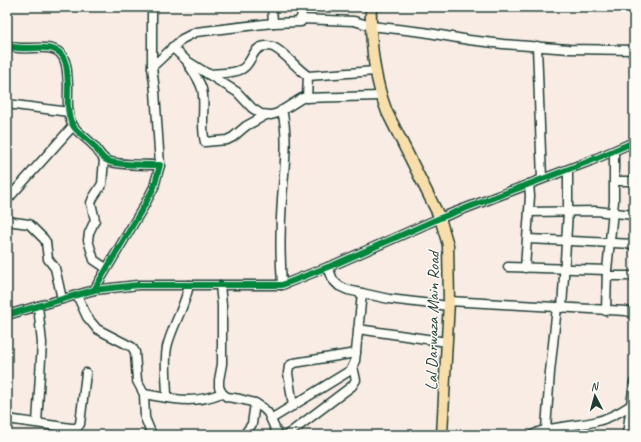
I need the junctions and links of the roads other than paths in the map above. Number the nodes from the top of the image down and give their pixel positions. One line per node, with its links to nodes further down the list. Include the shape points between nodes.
1 (152, 7): 13 (street)
2 (272, 7): 6 (street)
3 (301, 7): 5 (street)
4 (371, 7): 7 (main road, Lal Darwaza Main Road)
5 (301, 19): 6 (street, via 299,23); 7 (street, via 354,21)
6 (273, 23): 10 (street, via 196,32)
7 (371, 26): 9 (street, via 469,40); 14 (main road, Lal Darwaza Main Road)
8 (7, 45): 21 (street, via 22,49 50,49 63,56 67,70)
9 (537, 46): 11 (street); 29 (street)
10 (172, 47): 12 (street); 13 (street)
11 (634, 50)
12 (187, 61): 15 (street); 22 (street, via 201,87 204,100 202,121 205,142 227,140)
13 (152, 67): 27 (street)
14 (375, 71): 16 (street); 17 (main road, Lal Darwaza Main Road)
15 (208, 74): 16 (street, via 241,70 255,50 267,46 275,48); 22 (street, via 236,92 256,112)
16 (308, 76): 18 (street)
17 (381, 96): 18 (street); 38 (main road, Lal Darwaza Main Road)
18 (307, 98): 20 (street, via 298,100)
19 (7, 104): 21 (street)
20 (282, 110): 22 (street); 51 (street, via 286,130 281,216)
21 (69, 112): 23 (street)
22 (266, 115)
23 (73, 126): 26 (street); 33 (street)
24 (634, 142): 25 (street)
25 (614, 152): 28 (street); 30 (street)
26 (104, 159): 27 (street, via 110,162); 46 (street, via 102,184 91,204 95,220 88,240 94,260)
27 (160, 165): 46 (street, via 154,187)
28 (568, 170): 29 (street); 35 (street)
29 (542, 179): 32 (street)
30 (615, 181): 31 (street); 36 (street)
31 (634, 181)
32 (529, 184): 34 (street); 38 (street)
33 (7, 200)
34 (530, 212): 35 (street); 40 (street)
35 (568, 212): 36 (street); 41 (street)
36 (613, 213): 37 (street); 42 (street)
37 (634, 216)
38 (440, 218): 44 (street); 58 (main road, Lal Darwaza Main Road, via 448,245)
39 (7, 219): 57 (street, via 29,224 44,239 48,259 55,268)
40 (528, 239): 41 (street); 47 (street)
41 (566, 240): 42 (street); 48 (street)
42 (610, 243): 43 (street); 49 (street)
43 (634, 244)
44 (328, 267): 51 (street); 55 (street, via 333,280 339,286)
45 (508, 267): 47 (street)
46 (106, 268): 54 (street)
47 (525, 268): 48 (street)
48 (565, 269): 49 (street); 60 (street)
49 (607, 273): 50 (street); 61 (street)
50 (634, 276)
51 (282, 284): 53 (street)
52 (188, 285): 53 (street); 54 (street, via 138,285); 73 (street, via 186,298 168,346)
53 (220, 285): 70 (street, via 222,364 219,387)
54 (94, 290): 56 (street)
55 (362, 294): 58 (street, via 404,301); 64 (street)
56 (77, 295): 57 (street); 71 (street, via 91,324 133,349 137,381)
57 (62, 299): 59 (street)
58 (449, 304): 60 (street); 65 (main road, Lal Darwaza Main Road)
59 (38, 306): 63 (street); 79 (street, via 42,343)
60 (560, 308): 61 (street); 80 (street, via 550,372)
61 (606, 310): 62 (street)
62 (634, 314)
63 (7, 315)
64 (358, 329): 65 (street); 66 (street)
65 (447, 342): 85 (main road, Lal Darwaza Main Road)
66 (356, 354): 67 (street); 76 (street, via 288,366)
67 (353, 367): 76 (street); 84 (street, via 356,380 352,386)
68 (86, 373): 79 (street, via 79,426 71,428)
69 (634, 382): 72 (street)
70 (222, 393): 73 (street, via 193,401); 74 (street, via 227,397)
71 (144, 394): 73 (street); 81 (street, via 145,418)
72 (633, 394): 75 (street)
73 (167, 398)
74 (255, 403): 78 (street, via 268,413); 82 (street, via 252,424)
75 (631, 405): 80 (street, via 614,416 595,422); 87 (street)
76 (293, 406): 78 (street)
77 (7, 419): 79 (street)
78 (271, 419): 83 (street)
79 (37, 423)
80 (546, 429): 86 (street)
81 (152, 435)
82 (244, 435)
83 (278, 435)
84 (286, 435)
85 (442, 435)
86 (533, 435)
87 (627, 435)

